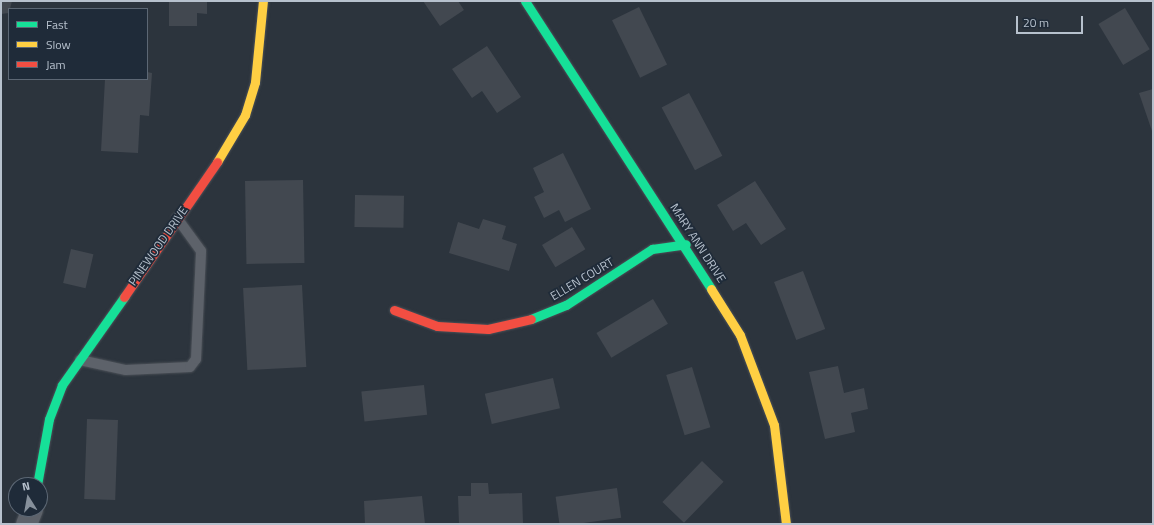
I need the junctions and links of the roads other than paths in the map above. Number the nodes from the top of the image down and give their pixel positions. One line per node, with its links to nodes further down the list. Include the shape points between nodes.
1 (263, 1): 3 (street, PINEWOOD DRIVE, via 255,82 249,105 214,168)
2 (525, 1): 4 (street, MARY ANN DRIVE)
3 (177, 218): 6 (street, PINEWOOD DRIVE); 6 (lane, via 201,251 196,359 190,367 126,370)
4 (686, 244): 5 (street, ELLEN COURT, via 652,249 566,305 537,318 495,327 437,326); 8 (street, MARY ANN DRIVE, via 724,306 753,364 774,425)
5 (394, 310)
6 (80, 360): 7 (street, PINEWOOD DRIVE, via 53,403)
7 (39, 477)
8 (786, 524)

